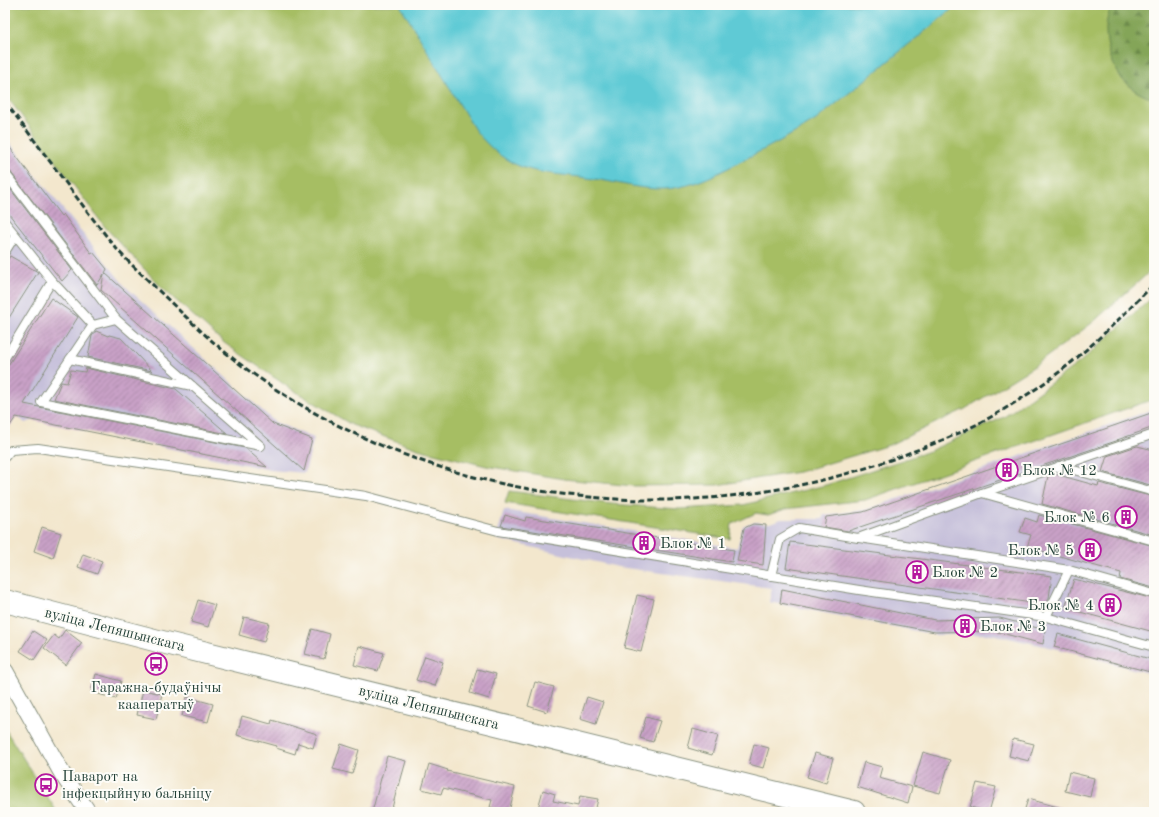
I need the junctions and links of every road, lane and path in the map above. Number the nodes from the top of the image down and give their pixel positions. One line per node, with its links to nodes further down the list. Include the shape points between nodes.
1 (5, 173): 6 (lane)
2 (5, 222): 3 (lane)
3 (15, 236): 4 (lane); 5 (lane)
4 (5, 252)
5 (52, 281): 7 (lane); 8 (lane)
6 (116, 318): 7 (lane); 10 (lane)
7 (93, 325): 9 (lane)
8 (5, 358)
9 (70, 359): 10 (lane); 10 (lane, via 41,402 261,446)
10 (194, 387)
11 (1154, 434): 12 (lane)
12 (1144, 437): 13 (lane); 15 (lane)
13 (1154, 440)
14 (5, 457): 21 (lane, via 12,450 38,448 366,496 498,530)
15 (1059, 466): 16 (lane); 17 (lane)
16 (1154, 492)
17 (982, 493): 18 (lane); 19 (lane)
18 (858, 538): 20 (lane); 21 (lane, via 799,528 780,539)
19 (1154, 541)
20 (1069, 570): 22 (lane); 24 (lane)
21 (771, 576): 24 (lane)
22 (1154, 594)
23 (5, 601): 28 (street, вуліца Лепяшынскага)
24 (1046, 617): 25 (lane)
25 (1154, 647)
26 (5, 671): 27 (street, via 63,775)
27 (88, 812)
28 (854, 812)

